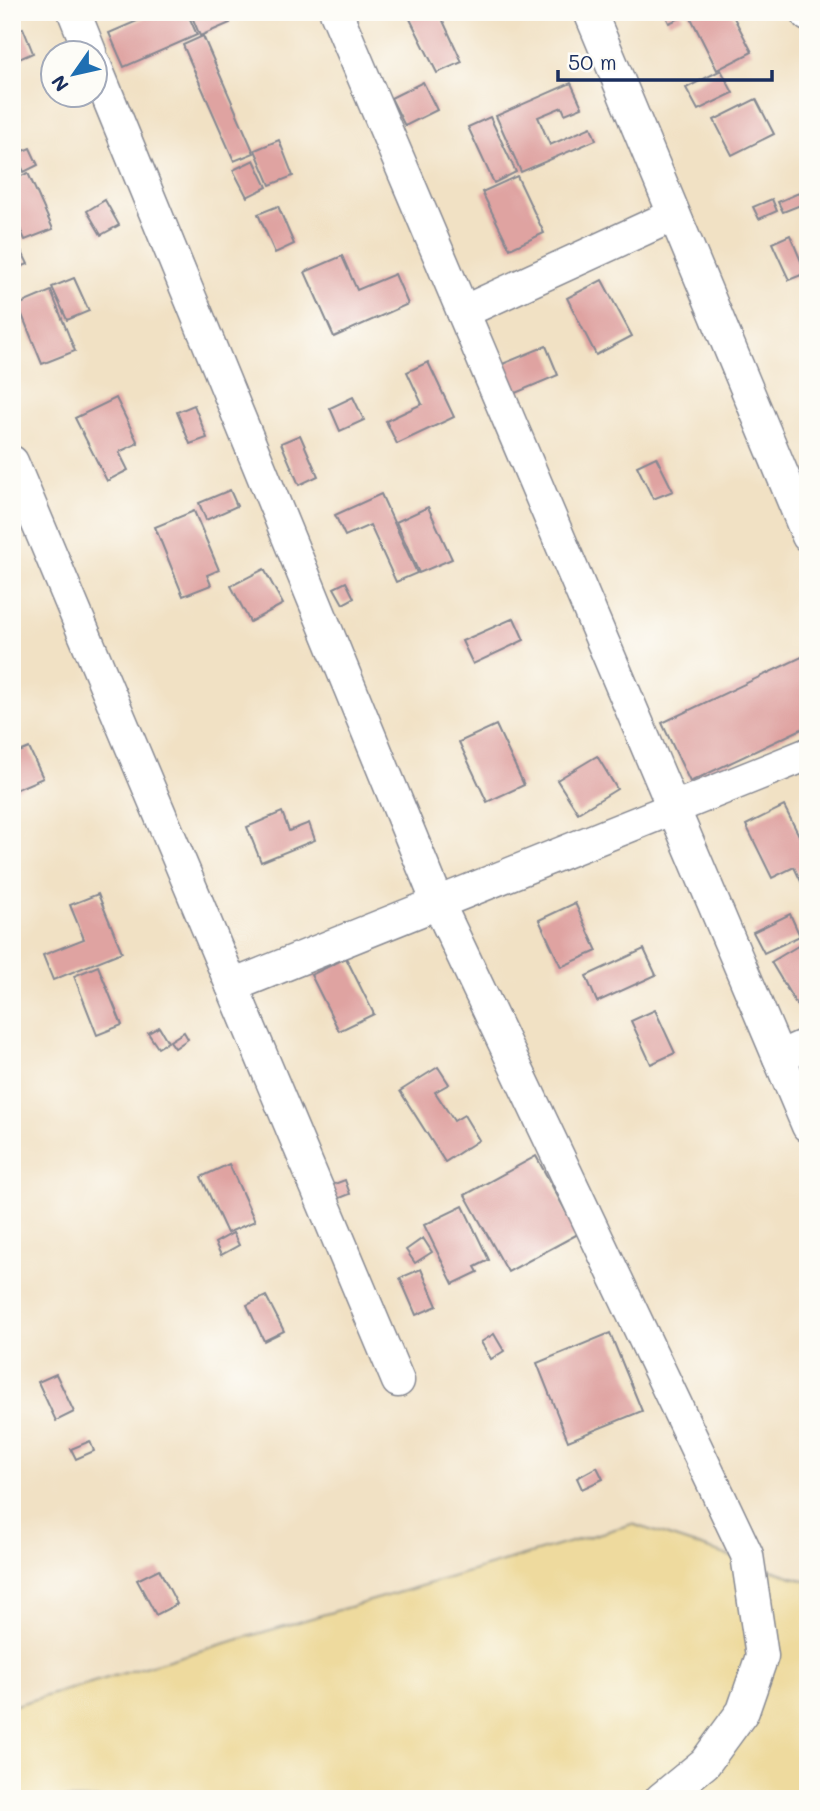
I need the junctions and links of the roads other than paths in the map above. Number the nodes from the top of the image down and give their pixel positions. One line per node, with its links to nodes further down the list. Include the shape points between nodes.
1 (74, 12): 4 (street)
2 (335, 12): 7 (street)
3 (590, 12): 6 (street)
4 (84, 38)
5 (108, 98): 12 (street)
6 (674, 215): 7 (street); 9 (street)
7 (463, 312): 11 (street)
8 (12, 461): 13 (street)
9 (808, 536)
10 (808, 754): 11 (street)
11 (673, 808): 12 (street); 15 (street)
12 (438, 903): 13 (street); 18 (street, via 747,1555 762,1656 743,1711 705,1763)
13 (232, 986): 17 (street)
14 (808, 1044): 15 (street)
15 (779, 1057): 16 (street)
16 (808, 1126)
17 (398, 1381)
18 (662, 1799)

